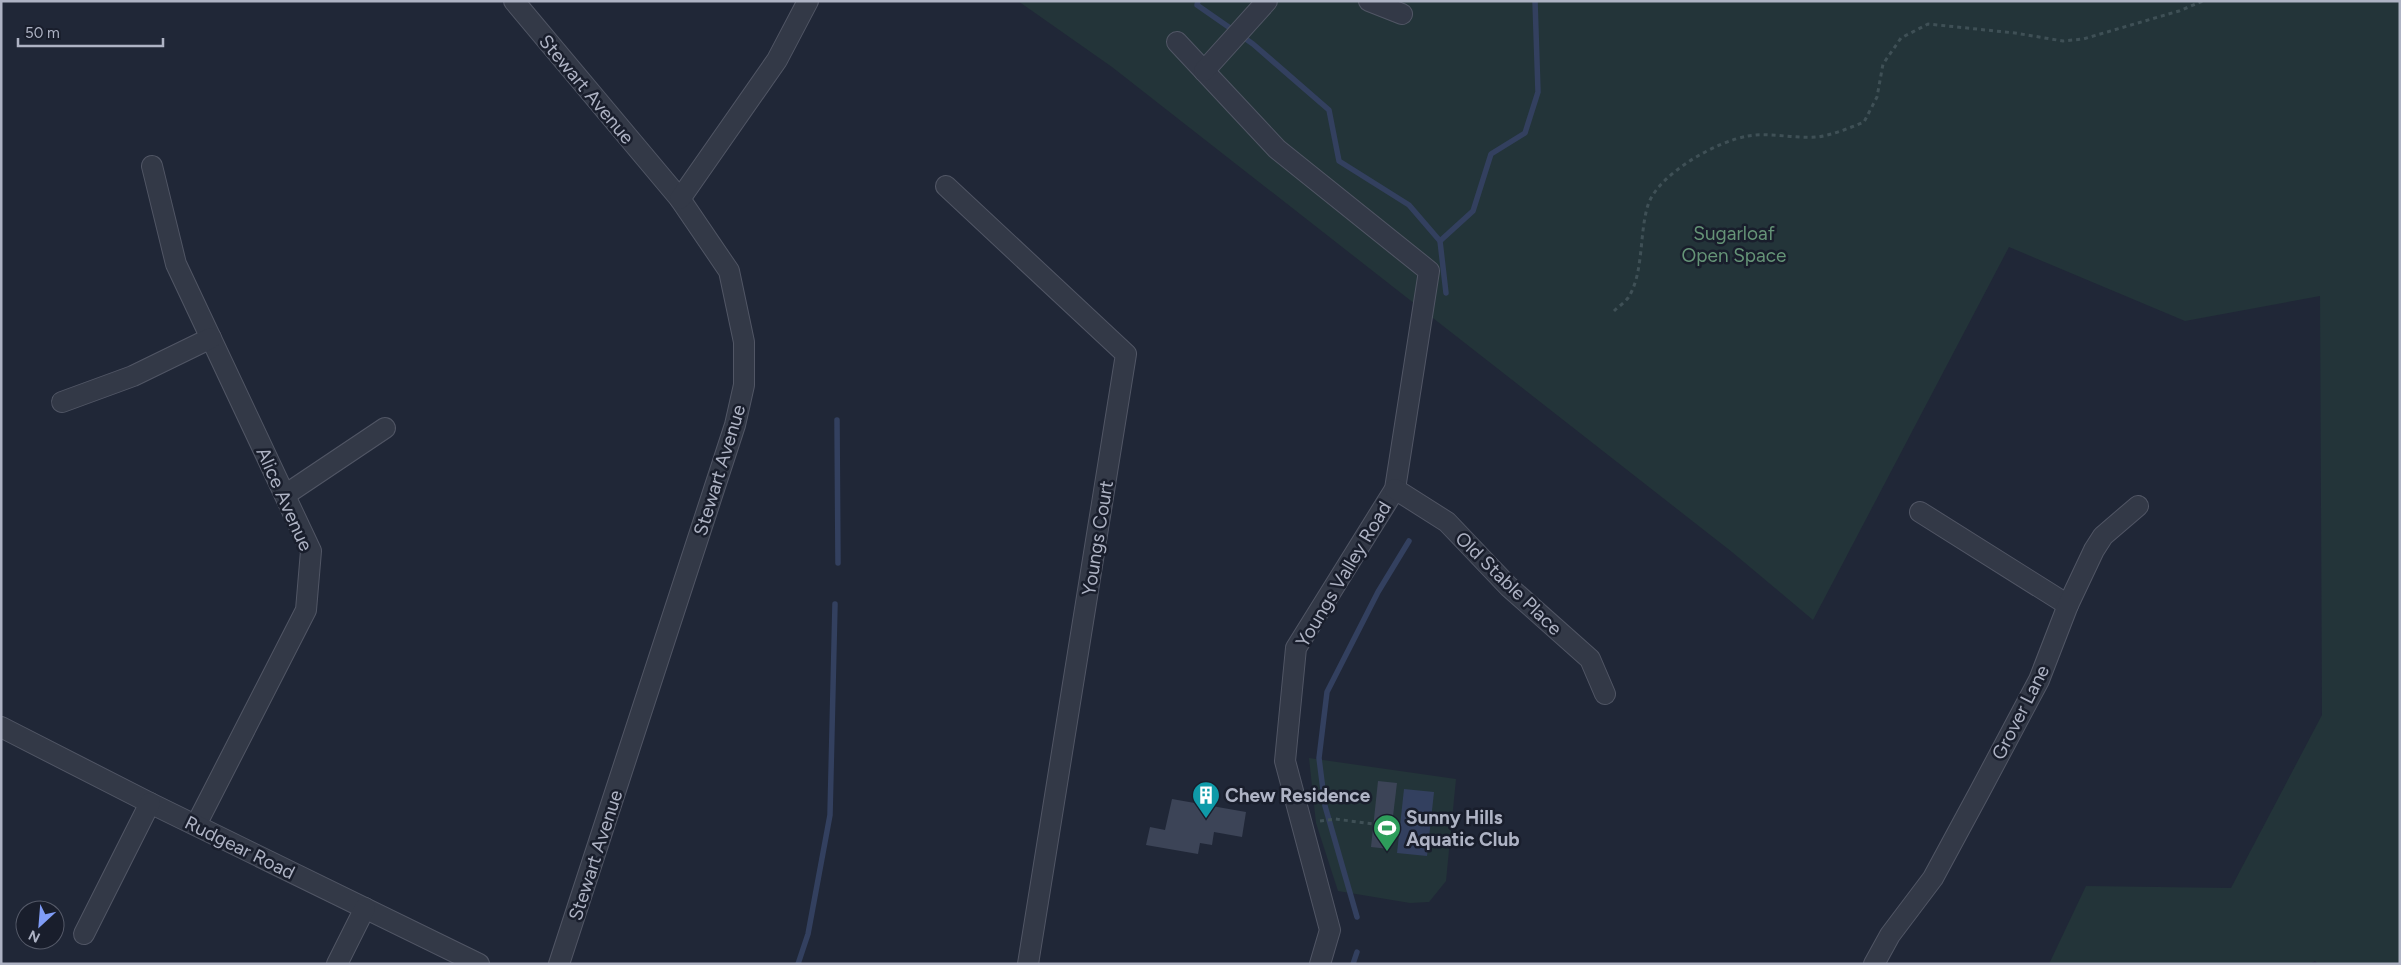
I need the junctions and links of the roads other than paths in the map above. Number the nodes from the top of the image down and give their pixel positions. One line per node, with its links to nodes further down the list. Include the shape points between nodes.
1 (514, 1): 10 (street, Stewart Avenue)
2 (808, 1): 10 (street, via 776,60)
3 (1267, 1): 7 (street)
4 (1369, 1): 5 (street)
5 (1402, 14)
6 (1177, 42): 7 (street)
7 (1204, 71): 14 (street, Youngs Valley Road, via 1276,149 1429,271)
8 (152, 166): 11 (street, Alice Avenue, via 176,264)
9 (946, 186): 28 (street, Youngs Court, via 1126,354)
10 (680, 199): 27 (street, Stewart Avenue, via 729,272 744,342 744,385 732,435)
11 (211, 338): 12 (street, via 133,376); 15 (street, Alice Avenue)
12 (62, 402)
13 (385, 428): 15 (street)
14 (1394, 489): 19 (street, Old Stable Place, via 1447,522 1508,587 1590,659); 29 (street, Youngs Valley Road, via 1296,648 1285,761 1330,930)
15 (285, 495): 22 (street, Alice Avenue, via 311,551 306,610)
16 (2138, 506): 18 (street, Grover Lane, via 2103,536)
17 (1920, 512): 18 (street)
18 (2068, 604): 30 (street, Grover Lane, via 2039,680 1971,809 1933,878 1890,935)
19 (1605, 694)
20 (1, 727): 21 (street, Rudgear Road)
21 (150, 803): 22 (street, Rudgear Road); 24 (street)
22 (196, 825): 23 (street, Rudgear Road)
23 (366, 908): 25 (street); 26 (street, Rudgear Road)
24 (84, 934)
25 (337, 964)
26 (479, 964)
27 (560, 964)
28 (1028, 964)
29 (1320, 964)
30 (1874, 964)

